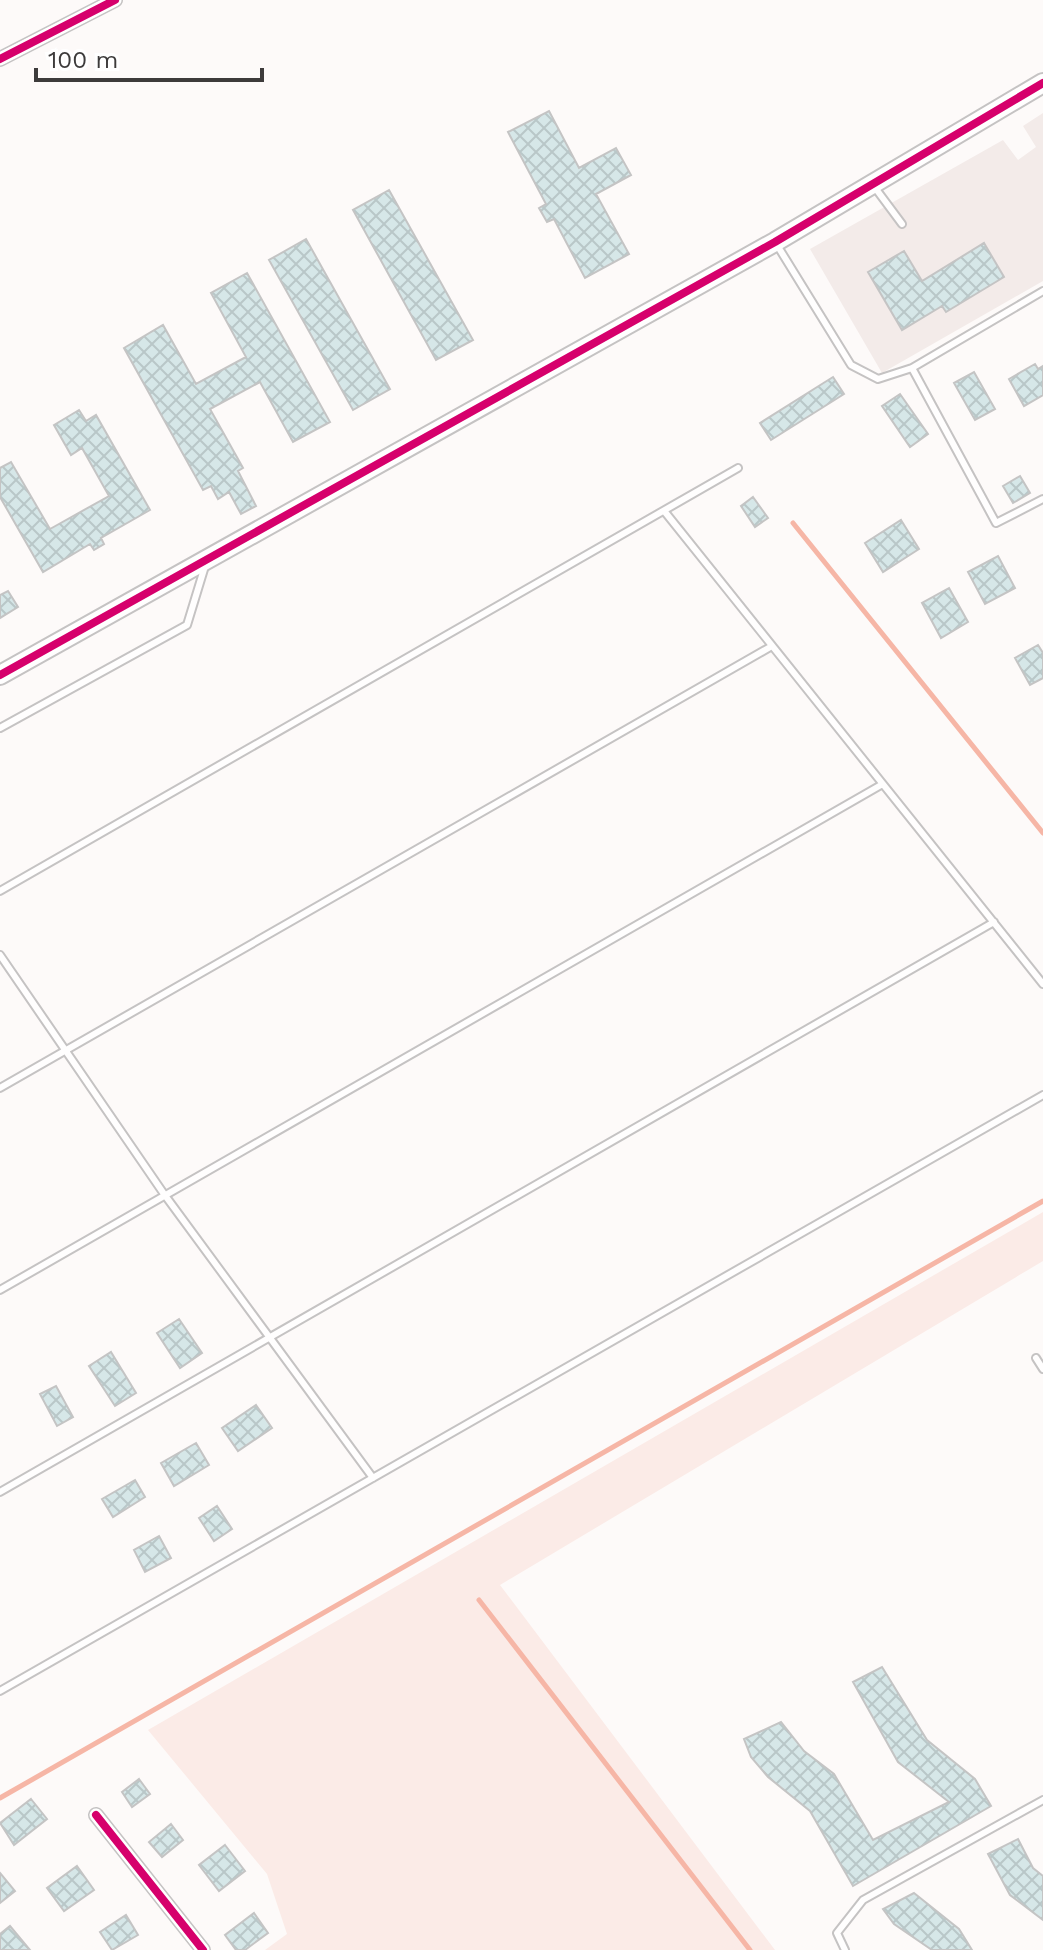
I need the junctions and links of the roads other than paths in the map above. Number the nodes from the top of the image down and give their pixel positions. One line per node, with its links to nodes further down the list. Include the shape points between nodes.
1 (115, 0): 2 (street)
2 (0, 59)
3 (1043, 83): 4 (street)
4 (873, 184): 5 (lane); 6 (street)
5 (902, 224)
6 (775, 242): 8 (lane, via 851,365 878,379); 12 (street)
7 (1043, 291): 8 (lane)
8 (912, 368): 10 (lane, via 996,523)
9 (738, 468): 11 (lane)
10 (1043, 499)
11 (665, 512): 13 (lane); 17 (lane)
12 (207, 559): 14 (street); 15 (lane, via 187,625)
13 (772, 646): 16 (lane); 21 (lane)
14 (0, 675)
15 (0, 728)
16 (881, 785): 18 (lane); 24 (lane)
17 (0, 891)
18 (994, 922): 20 (lane); 26 (lane)
19 (0, 955): 21 (lane)
20 (1043, 984)
21 (64, 1052): 22 (lane); 24 (lane)
22 (0, 1088)
23 (1043, 1095): 29 (lane)
24 (164, 1194): 25 (lane); 26 (lane)
25 (0, 1290)
26 (267, 1336): 29 (lane); 30 (lane)
27 (1036, 1358): 28 (lane)
28 (1043, 1369)
29 (373, 1478): 31 (lane)
30 (0, 1492)
31 (0, 1691)
32 (1043, 1800): 35 (lane, via 863,1900 837,1933)
33 (96, 1815): 34 (street)
34 (203, 1950)
35 (845, 1950)

